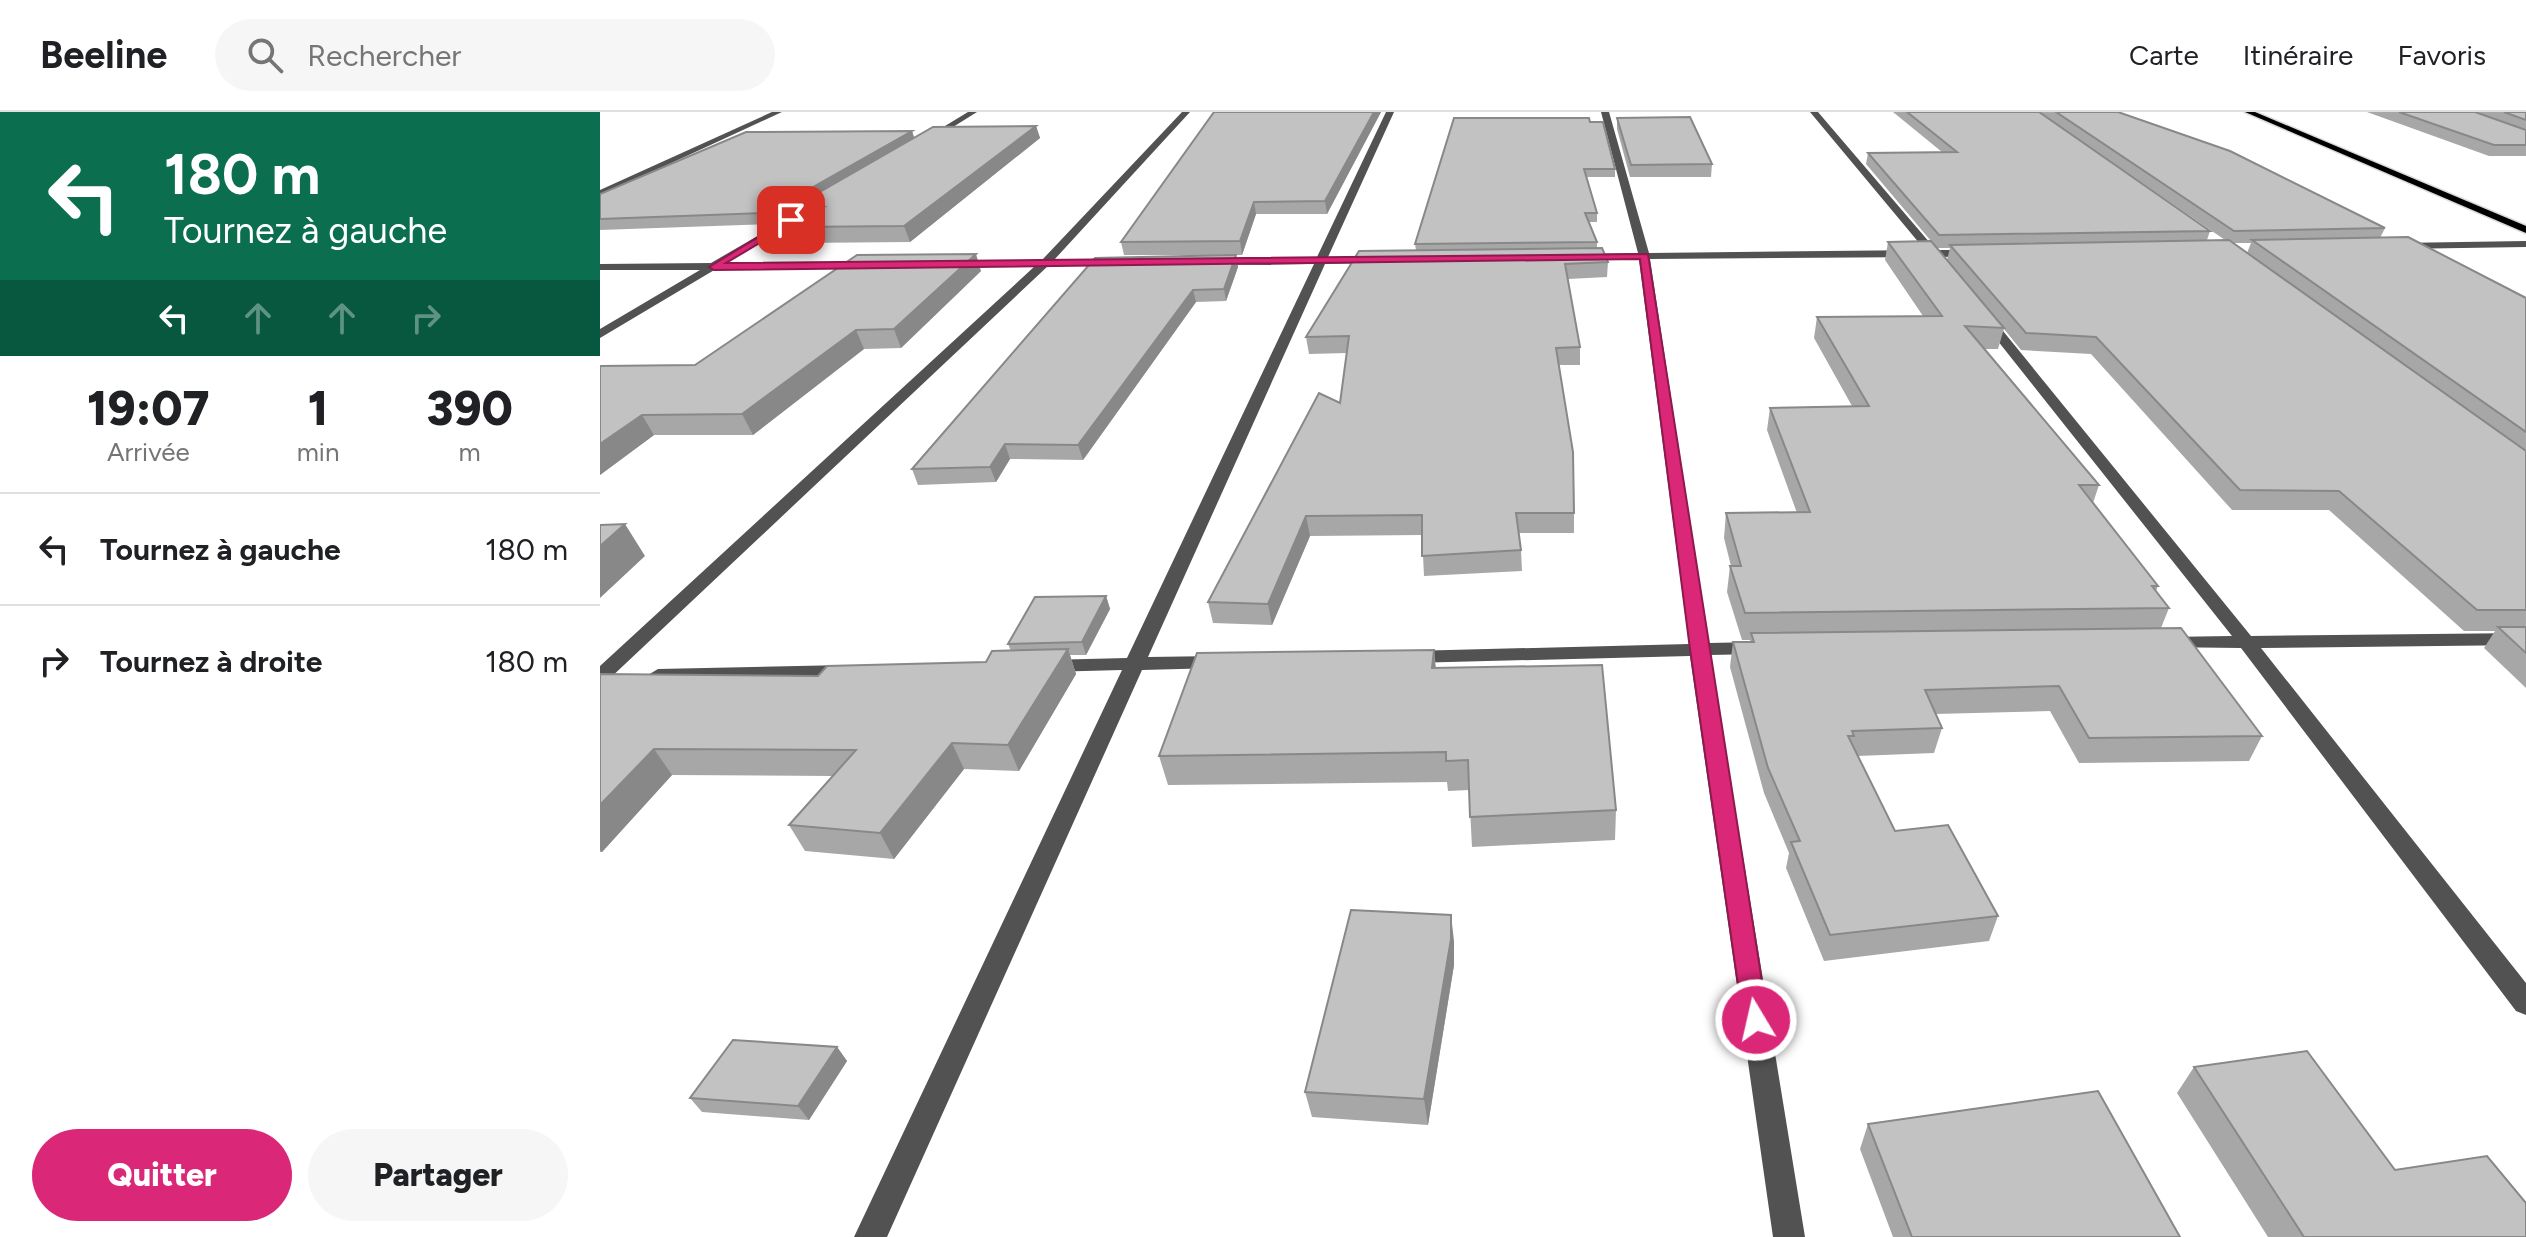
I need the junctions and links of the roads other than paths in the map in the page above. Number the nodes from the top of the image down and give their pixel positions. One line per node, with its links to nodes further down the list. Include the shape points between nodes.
1 (778, 112): 9 (street)
2 (973, 112): 8 (street)
3 (1186, 112): 22 (street)
4 (1390, 112): 19 (street)
5 (1605, 112): 16 (street)
6 (1814, 112): 15 (street)
7 (2249, 112): 11 (main road)
8 (918, 145)
9 (600, 193)
10 (823, 202): 26 (street)
11 (2526, 230)
12 (2526, 244): 13 (street)
13 (2384, 246)
14 (1980, 253): 15 (street)
15 (1934, 254): 16 (street); 27 (street)
16 (1644, 256): 17 (street); 34 (street)
17 (1567, 257)
18 (1398, 260): 19 (street)
19 (1321, 261): 21 (street); 37 (street)
20 (1137, 262): 22 (street)
21 (1198, 262)
22 (1045, 263): 23 (street); 40 (street)
23 (934, 264)
24 (871, 265): 26 (street)
25 (600, 267): 26 (street)
26 (714, 267): 29 (street)
27 (1953, 278)
28 (1973, 302): 31 (street)
29 (600, 334)
30 (2526, 639): 31 (street)
31 (2246, 642): 32 (street); 41 (street)
32 (2152, 643)
33 (1777, 648): 34 (street)
34 (1699, 649): 35 (street); 43 (street)
35 (1385, 657)
36 (1244, 661): 37 (street)
37 (1135, 664): 38 (street); 42 (street)
38 (1024, 667)
39 (867, 670): 40 (street)
40 (600, 677)
41 (2526, 1003)
42 (870, 1237)
43 (1789, 1237)

